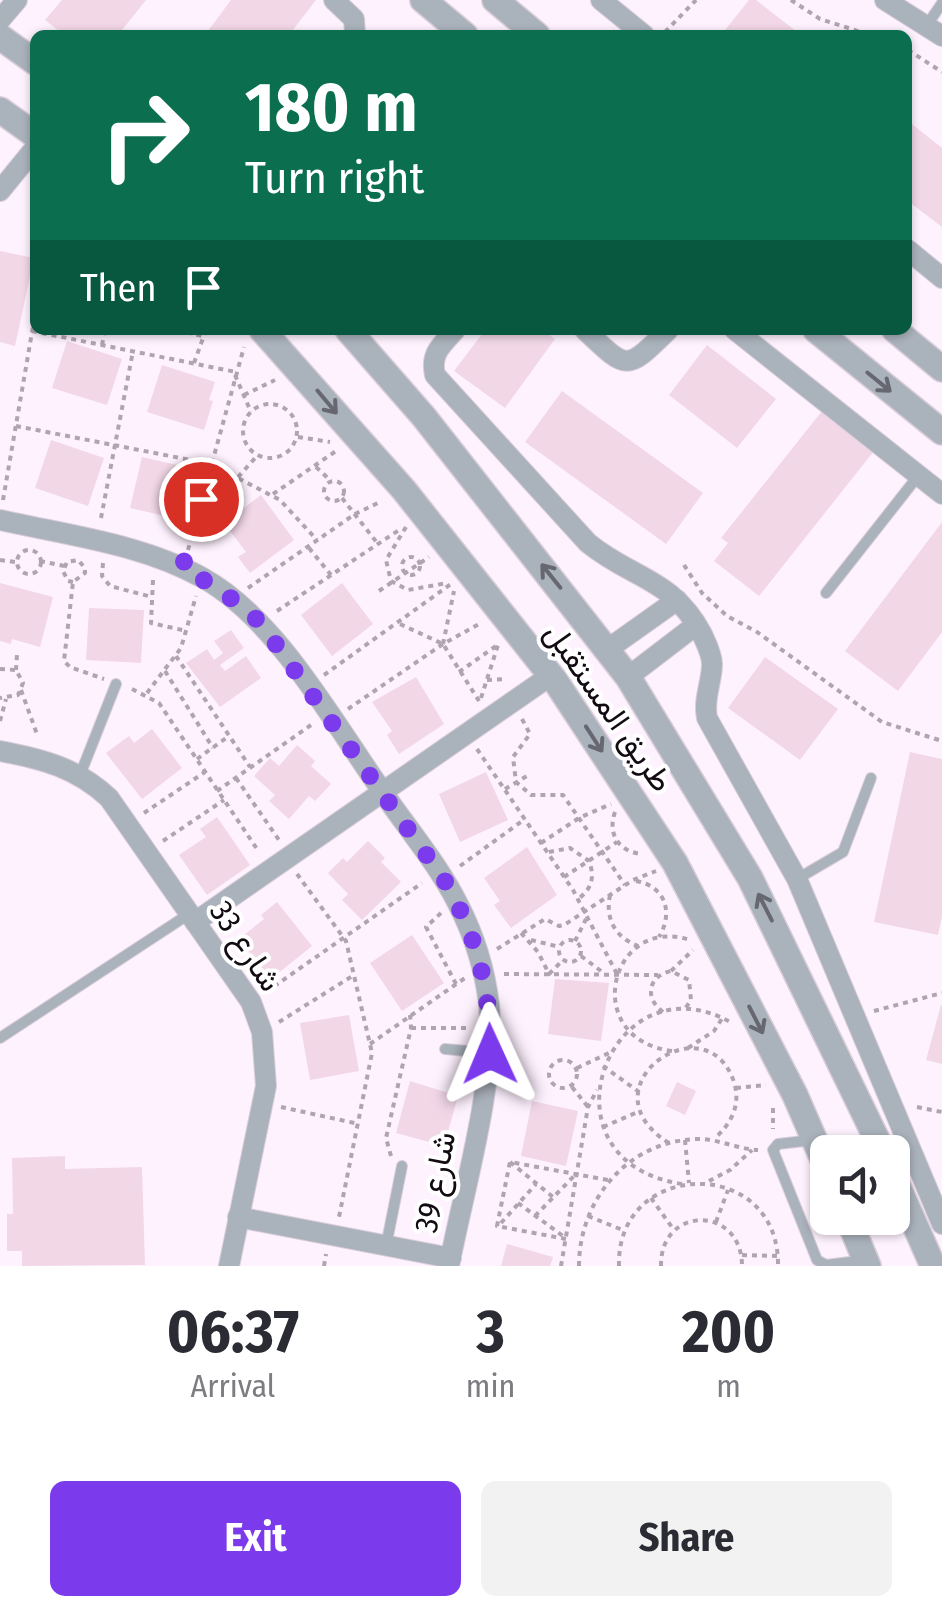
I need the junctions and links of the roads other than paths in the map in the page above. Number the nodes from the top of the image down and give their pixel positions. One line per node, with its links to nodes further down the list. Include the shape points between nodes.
1 (17, 0): 8 (street)
2 (334, 0): 9 (street, via 354,19)
3 (423, 0): 10 (street)
4 (495, 0): 11 (street)
5 (601, 0): 12 (street)
6 (884, 0): 13 (street)
7 (942, 3): 13 (lane)
8 (0, 20)
9 (354, 30)
10 (458, 30)
11 (532, 30)
12 (638, 30)
13 (934, 31)
14 (0, 37): 15 (street)
15 (30, 58)
16 (0, 110): 17 (street)
17 (30, 131)
18 (30, 154): 19 (street)
19 (0, 191)
20 (912, 253): 21 (street)
21 (942, 278)
22 (352, 335): 38 (street, طريق المستقبل, one-way to 22)
23 (451, 335): 36 (street, via 435,352 435,375 588,543)
24 (589, 335): 25 (street, via 614,358 630,362)
25 (663, 335)
26 (741, 335): 32 (street)
27 (822, 335): 31 (street, one-way to 31)
28 (901, 335): 30 (street)
29 (254, 337): 40 (street, طريق المستقبل, one-way to 40, via 299,369 501,612 510,642)
30 (942, 369)
31 (942, 432)
32 (918, 476): 33 (street); 35 (lane)
33 (942, 494)
34 (0, 520): 45 (street, شارع 39, via 155,557 233,598 260,622)
35 (826, 594)
36 (677, 600): 37 (street); 38 (street)
37 (696, 624): 39 (street); 46 (street, via 712,662 707,718)
38 (608, 648): 39 (street, طريق المستقبل)
39 (628, 677): 52 (street, طريق المستقبل, one-way to 39, via 759,895)
40 (556, 682): 45 (street, via 547,678); 51 (street, طريق المستقبل, one-way to 51, via 675,863)
41 (116, 684): 43 (lane)
42 (0, 751): 43 (street, شارع 33)
43 (80, 775): 47 (street, شارع 33, via 109,798)
44 (870, 778): 46 (lane, via 843,852)
45 (382, 792): 47 (street); 50 (street, شارع 39, via 457,901 482,966)
46 (797, 879): 57 (street)
47 (192, 918): 48 (lane); 56 (street, شارع 33, via 252,1002 262,1032 264,1104)
48 (0, 1038)
49 (445, 1048): 50 (lane)
50 (490, 1054): 60 (street, شارع 39)
51 (812, 1135)
52 (875, 1135)
53 (810, 1141): 61 (lane, via 774,1147 818,1260)
54 (402, 1166): 59 (lane)
55 (910, 1213): 63 (street)
56 (238, 1217): 59 (street); 62 (street, شارع 33)
57 (942, 1224)
58 (855, 1235): 61 (street)
59 (386, 1246): 60 (street)
60 (450, 1262)
61 (867, 1263)
62 (229, 1266)
63 (933, 1266)

